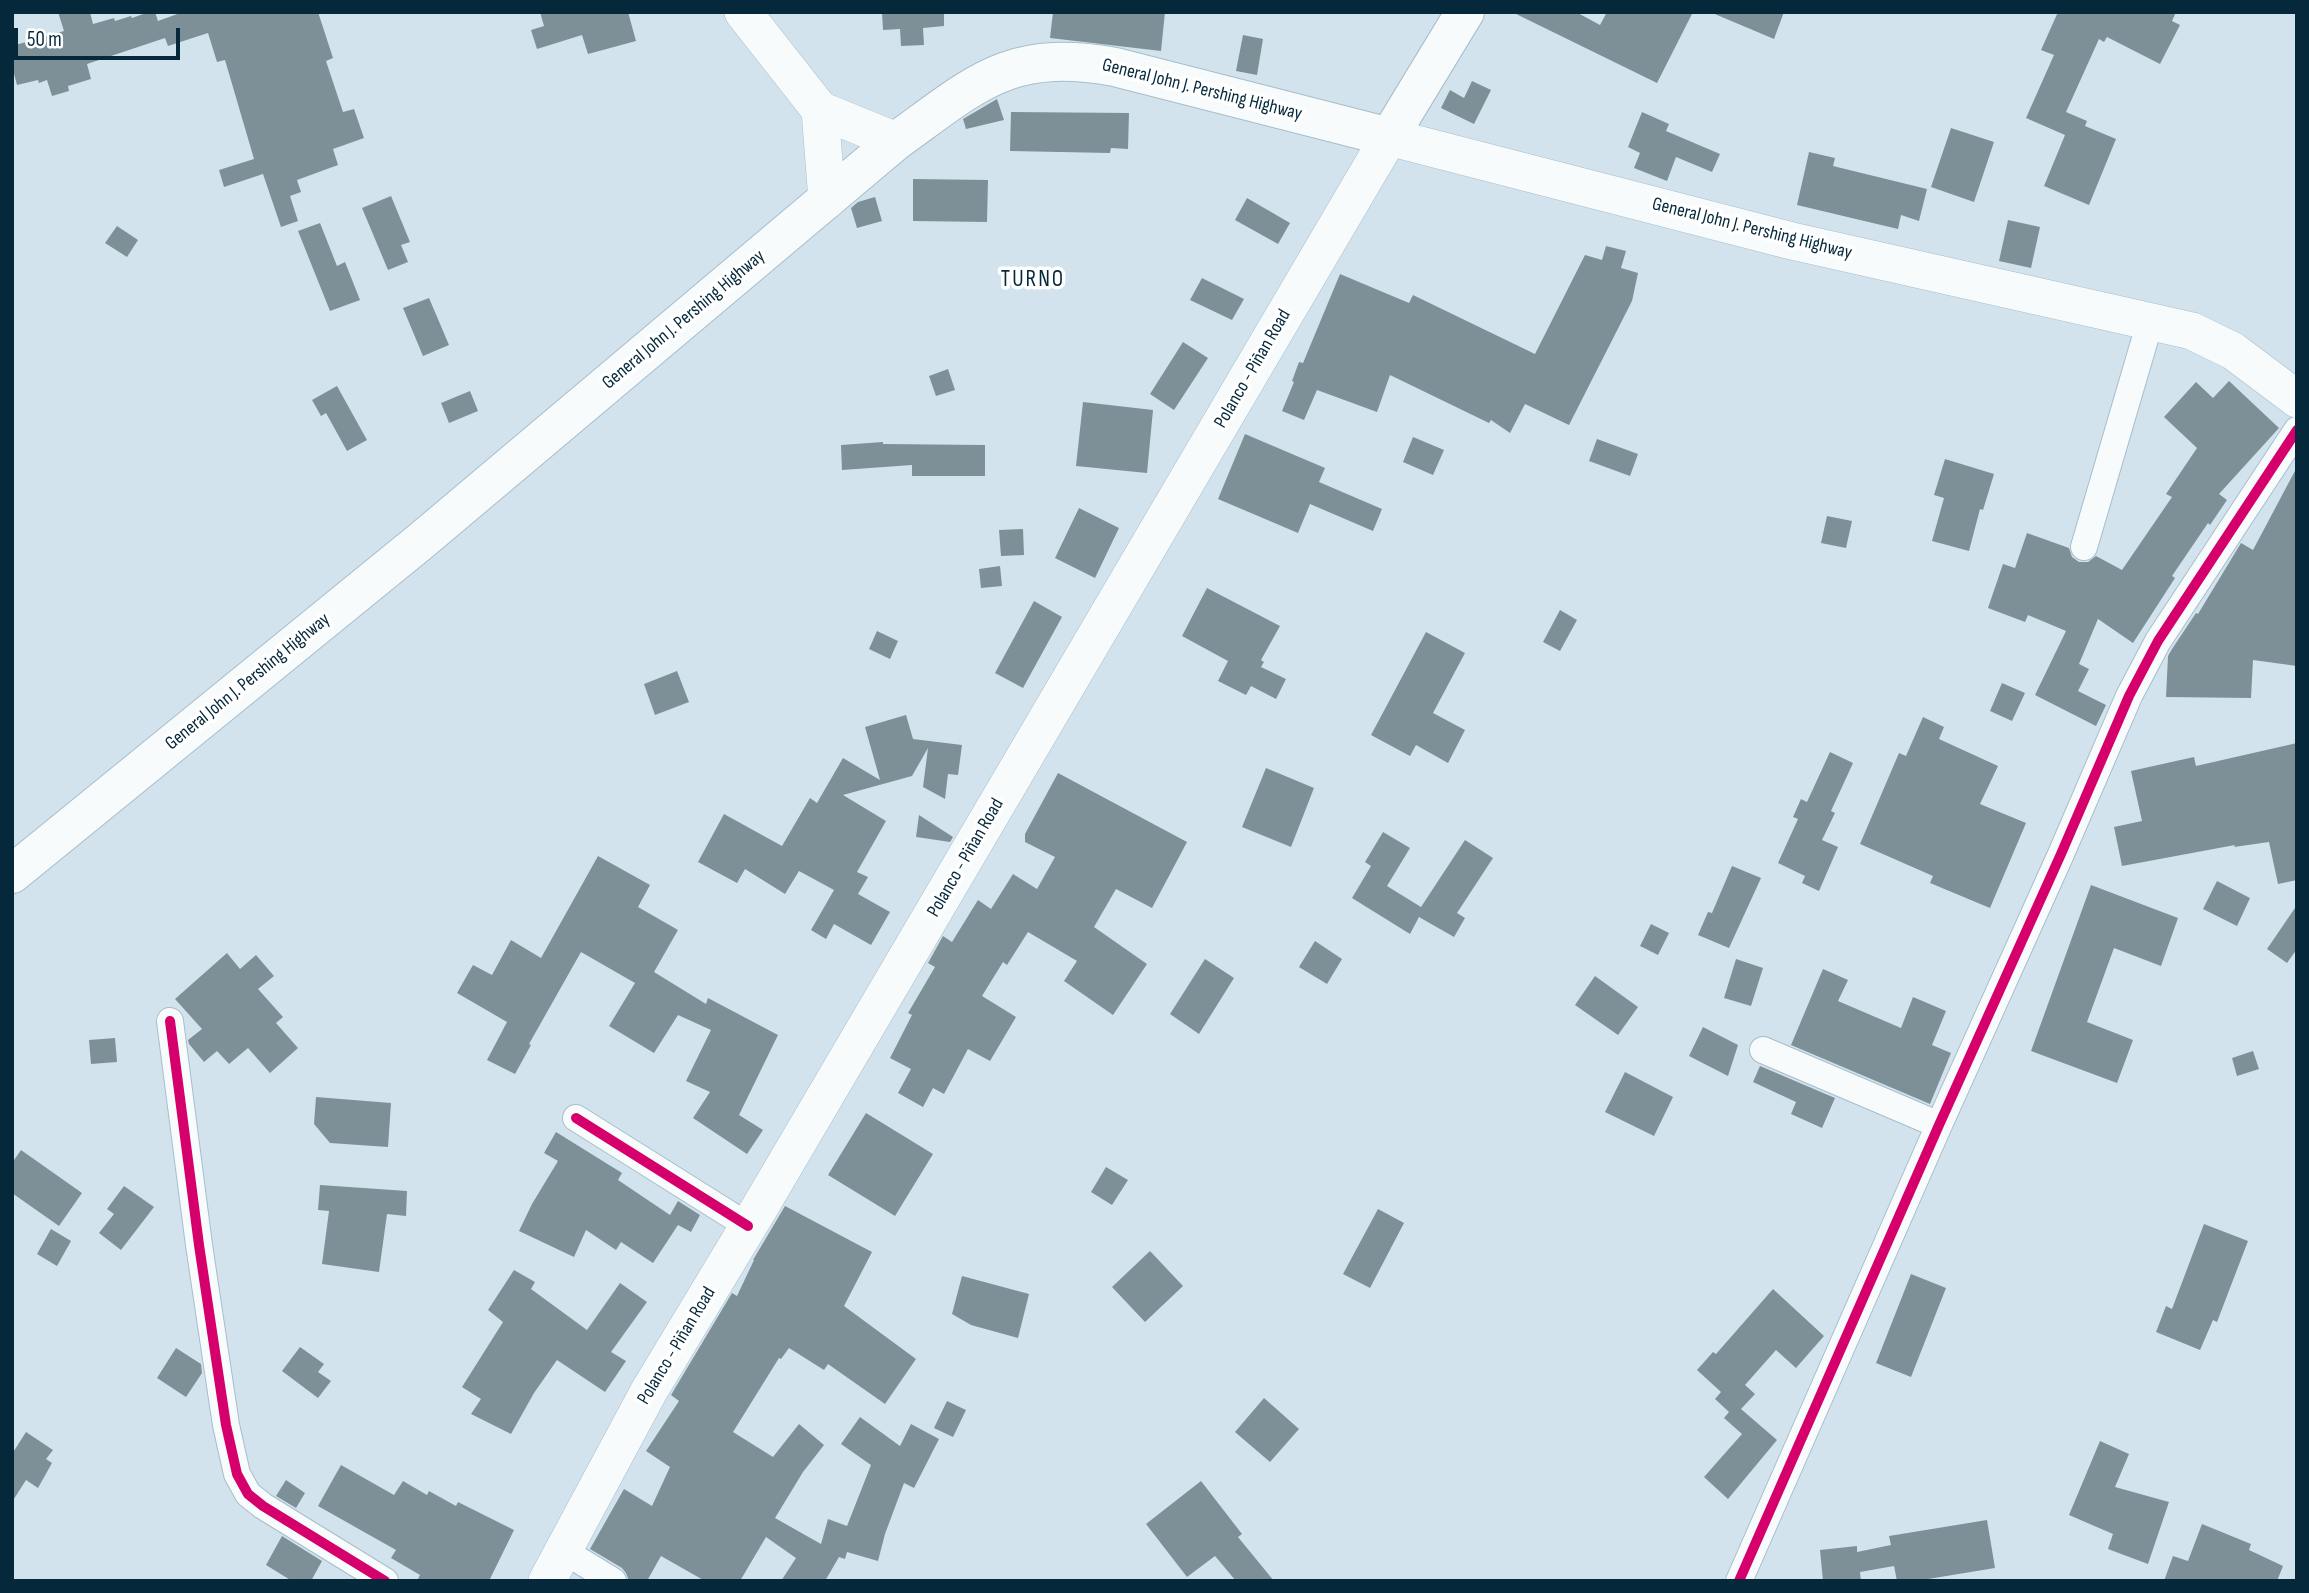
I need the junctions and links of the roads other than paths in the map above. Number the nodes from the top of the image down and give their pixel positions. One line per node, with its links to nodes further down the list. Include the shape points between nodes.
1 (743, 12): 3 (main road)
2 (1465, 12): 4 (highway)
3 (820, 110): 5 (main road); 6 (main road)
4 (1389, 137): 5 (highway, General John J. Pershing Highway, via 1115,67 1054,61 1005,70 971,86); 7 (main road, General John J. Pershing Highway, via 1793,240); 16 (main road, Polanco - Piñan Road)
5 (896, 141): 6 (highway, General John J. Pershing Highway)
6 (827, 200): 11 (highway, General John J. Pershing Highway, via 432,532)
7 (2150, 322): 8 (main road, General John J. Pershing Highway, via 2192,331 2233,352); 10 (street)
8 (2297, 399)
9 (2297, 430): 15 (street, via 2158,641 2129,696)
10 (2084, 547)
11 (12, 874)
12 (170, 1021): 18 (street, via 201,1259 237,1474 248,1494 263,1506)
13 (1763, 1050): 15 (street)
14 (576, 1118): 16 (street)
15 (1939, 1125): 20 (street)
16 (748, 1226): 17 (main road, Polanco - Piñan Road, via 649,1391)
17 (556, 1566): 19 (street)
18 (385, 1581)
19 (613, 1581)
20 (1739, 1581)

